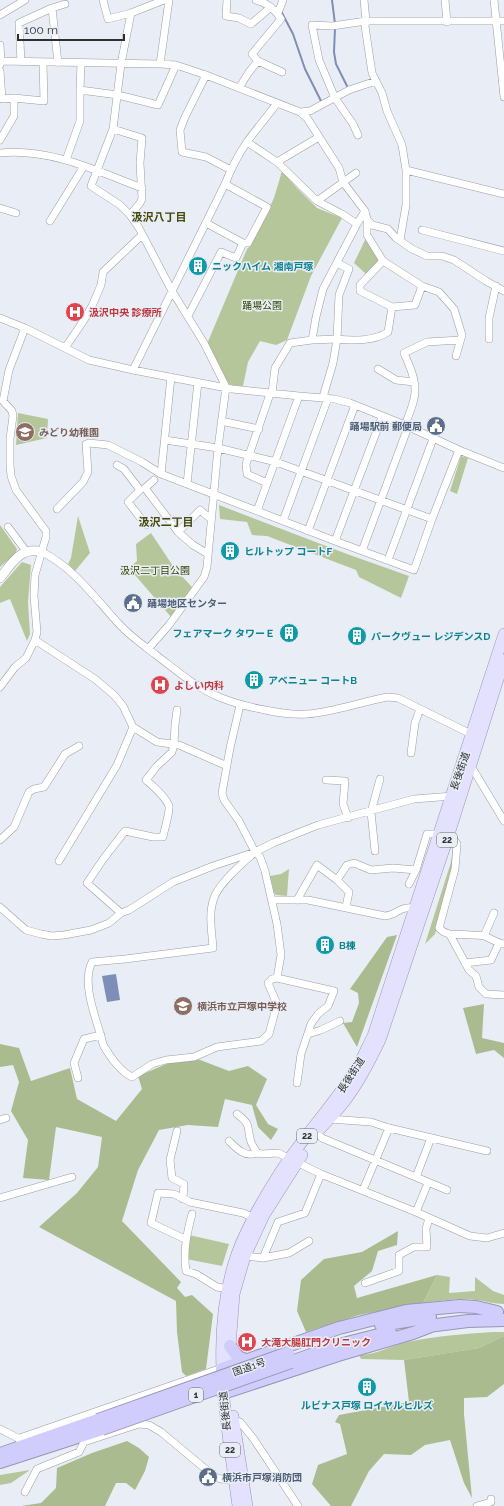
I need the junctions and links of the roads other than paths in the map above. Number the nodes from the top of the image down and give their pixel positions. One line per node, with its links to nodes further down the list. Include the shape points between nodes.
1 (25, 0): 16 (street)
2 (103, 0): 15 (street, via 108,19)
3 (164, 0): 15 (street)
4 (169, 0): 29 (street)
5 (227, 0): 12 (street, via 226,16 252,24)
6 (260, 0): 12 (street)
7 (364, 0): 17 (street)
8 (445, 0): 19 (street)
9 (494, 0): 20 (street)
10 (282, 2): 14 (street)
11 (65, 4): 13 (street)
12 (271, 7): 14 (street)
13 (52, 8): 22 (street, via 19,24); 26 (street)
14 (278, 12): 23 (street, via 281,19 252,54)
15 (131, 13): 28 (street)
16 (0, 15)
17 (366, 21): 19 (street); 34 (street, via 372,73); 40 (street, via 335,26 312,25 319,60)
18 (504, 21): 20 (street)
19 (447, 22): 20 (street)
20 (496, 22): 38 (street)
21 (0, 45): 24 (street)
22 (21, 61): 24 (street); 25 (street)
23 (258, 61): 32 (street); 35 (street)
24 (0, 63)
25 (43, 63): 26 (street); 39 (street, via 44,101)
26 (58, 63): 27 (street)
27 (81, 63): 28 (street); 36 (street)
28 (122, 64): 29 (street); 37 (street)
29 (160, 64): 30 (street)
30 (176, 65): 33 (street); 37 (street, via 158,105)
31 (0, 71): 39 (street, via 2,99)
32 (282, 72)
33 (206, 75): 35 (street); 53 (street, via 180,130 182,152 206,156)
34 (376, 81): 40 (street, via 349,90); 54 (street, via 402,145)
35 (239, 88): 41 (street)
36 (80, 90): 37 (street); 49 (street, via 80,121)
37 (118, 95): 43 (street)
38 (504, 97)
39 (14, 98): 46 (street, via 14,116)
40 (335, 98): 42 (street, via 310,111); 44 (street)
41 (277, 102): 42 (street); 47 (street)
42 (300, 112): 45 (street)
43 (113, 129): 52 (street); 58 (street, via 142,138)
44 (358, 135)
45 (320, 137): 50 (street); 56 (street, via 339,168)
46 (0, 140)
47 (247, 142): 50 (street); 53 (street)
48 (0, 153): 49 (street, via 29,153)
49 (66, 160): 51 (street)
50 (277, 162): 60 (street)
51 (84, 166): 52 (street); 66 (street)
52 (98, 170): 58 (street); 64 (street, via 91,186)
53 (231, 170): 57 (street)
54 (406, 170): 59 (street); 71 (street, via 406,205)
55 (356, 173): 56 (street)
56 (343, 182): 60 (street); 62 (street)
57 (225, 184): 67 (street); 72 (street, via 267,207 248,244)
58 (142, 188): 64 (street, via 142,199)
59 (504, 194)
60 (317, 201): 68 (street)
61 (0, 208): 63 (street)
62 (365, 210): 65 (street); 68 (street)
63 (16, 213)
64 (130, 214): 70 (street)
65 (367, 219): 71 (street, via 372,225 388,229); 74 (street, via 367,235)
66 (50, 221)
67 (206, 223): 72 (street); 78 (street)
68 (357, 224): 75 (street)
69 (422, 230): 73 (street)
70 (142, 236): 78 (street); 88 (street, via 103,272 101,285 92,306)
71 (400, 240): 77 (street, via 427,256 442,256 454,260)
72 (243, 243): 81 (street, via 236,258 221,252)
73 (504, 251)
74 (383, 261): 76 (street); 80 (street, via 360,285 360,291)
75 (337, 263): 84 (street, via 350,269 339,295); 86 (street, via 324,289)
76 (422, 286): 80 (street, via 415,305); 87 (street, via 439,292 454,308 462,335)
77 (496, 286): 79 (street); 85 (street, via 489,318)
78 (172, 291): 81 (street); 91 (street)
79 (504, 291)
80 (392, 307): 84 (street, via 388,332 383,335 354,341)
81 (188, 316): 95 (street)
82 (0, 318): 83 (street)
83 (25, 328): 88 (street); 136 (street, via 9,370 3,401 12,411 11,476 16,490 46,531)
84 (337, 339): 86 (street); 98 (street)
85 (489, 339)
86 (312, 340): 96 (street, via 290,343 275,368)
87 (460, 340): 89 (street); 94 (street, via 427,342 404,353)
88 (65, 348): 91 (street, via 88,360)
89 (456, 356)
90 (378, 369): 94 (street, via 396,380)
91 (133, 370): 92 (street)
92 (171, 377): 93 (street); 105 (street)
93 (198, 382): 95 (street); 106 (street)
94 (414, 382): 102 (street, via 414,399)
95 (226, 387): 96 (street, via 232,390); 101 (street)
96 (271, 394): 97 (street); 103 (street)
97 (299, 396): 98 (street); 110 (street)
98 (326, 398): 99 (street, via 335,398); 113 (street)
99 (355, 405): 100 (street); 116 (street)
100 (382, 417): 102 (street); 120 (street)
101 (221, 421): 103 (street); 107 (street)
102 (406, 426): 104 (street); 122 (street)
103 (258, 429): 109 (street)
104 (433, 439): 108 (street); 124 (street)
105 (165, 440): 106 (street); 114 (street)
106 (192, 443): 107 (street); 118 (street)
107 (218, 448): 109 (street); 121 (street)
108 (459, 450): 112 (street); 126 (street)
109 (249, 456): 110 (street); 117 (street, via 246,464 247,474)
110 (276, 462): 113 (street); 117 (street)
111 (116, 466): 119 (street, via 124,469)
112 (504, 468)
113 (301, 471): 116 (street); 128 (street)
114 (161, 474): 118 (street); 123 (street, via 108,445 86,444 88,472 83,482)
115 (154, 480): 119 (street)
116 (327, 481): 120 (street); 131 (street)
117 (267, 483): 125 (street)
118 (187, 484): 121 (street)
119 (142, 489): 129 (street, via 128,502); 132 (street)
120 (354, 490): 122 (street); 133 (street)
121 (213, 494): 125 (street); 127 (street)
122 (381, 500): 124 (street); 135 (street)
123 (57, 509)
124 (407, 510): 126 (street); 138 (street)
125 (257, 511): 128 (street)
126 (432, 519): 138 (street, via 414,570)
127 (211, 520): 132 (street, via 200,510); 137 (street)
128 (283, 521): 131 (street)
129 (146, 525)
130 (8, 527): 134 (street)
131 (308, 530): 133 (street)
132 (178, 532): 137 (street)
133 (335, 541): 135 (street)
134 (26, 551): 136 (street); 139 (street, via 19,555)
135 (362, 551): 138 (street)
136 (42, 552): 141 (street, via 35,575); 142 (street, via 67,568 123,628)
137 (208, 554): 142 (street, via 204,577)
138 (388, 560)
139 (0, 578)
140 (504, 634): 149 (main road, 長後街道 / 22)
141 (35, 640): 144 (street, via 26,658); 148 (street, via 95,679 114,695 123,706)
142 (148, 649): 145 (street, via 197,685 218,697)
143 (504, 660): 149 (main road, 長後街道 / 22)
144 (0, 687)
145 (240, 705): 146 (street, via 285,714 307,714 387,697 398,698); 153 (street)
146 (420, 709): 149 (street); 152 (street, via 415,723)
147 (177, 710): 150 (street)
148 (133, 727): 150 (street, via 157,742); 165 (street, via 117,765)
149 (476, 736): 154 (main road, 長後街道 / 22); 157 (main road, 長後街道 / 22)
150 (174, 744): 153 (street); 175 (street, via 172,752 146,780 161,794 168,806 163,837 125,831 87,882)
151 (79, 746): 162 (street, via 65,754 44,787 29,792 14,827)
152 (411, 753)
153 (227, 766): 164 (street, via 222,793 224,800 239,821)
154 (470, 770): 157 (main road, 長後街道 / 22); 160 (street, via 474,772)
155 (380, 779): 158 (street)
156 (326, 780): 159 (street, via 345,781 342,804)
157 (456, 797): 158 (street, via 414,799); 161 (main road, 長後街道 / 22)
158 (371, 812): 159 (street); 163 (street)
159 (348, 818): 164 (street, via 318,826)
160 (504, 820)
161 (444, 836): 166 (street, via 427,834); 173 (main road, 長後街道 / 22); 176 (street, via 457,844 455,869 439,928)
162 (0, 840)
163 (375, 851)
164 (255, 852): 169 (street, via 260,857); 175 (street, via 172,882); 184 (street, via 228,878 214,898 211,912 213,948 92,962 89,969 90,1000)
165 (59, 861)
166 (416, 870): 167 (street, via 371,870 354,863 347,865); 168 (street)
167 (337, 880): 170 (street, via 316,866); 172 (street, via 349,892)
168 (409, 884)
169 (272, 900): 170 (street); 180 (street, via 281,955)
170 (297, 900): 172 (street)
171 (0, 907): 175 (street, via 26,930 52,936 91,930 109,923)
172 (346, 907): 173 (street, via 385,916 401,909)
173 (419, 909): 188 (main road, 長後街道 / 22, via 403,972 377,1046 356,1086); 196 (main road, 長後街道 / 22, via 363,1057)
174 (494, 913): 177 (street)
175 (121, 914)
176 (450, 935): 177 (street, via 460,933); 179 (street)
177 (484, 936): 178 (street)
178 (502, 944): 179 (street, via 491,960)
179 (465, 963): 181 (street, via 486,994)
180 (277, 978): 183 (street, via 334,991 328,1006 318,1014); 184 (street, via 268,983 277,1004 269,1034 261,1041 217,1047 194,1057 166,1060 152,1064 132,1077 116,1064 104,1046)
181 (504, 995)
182 (340, 1021): 183 (street)
183 (308, 1034): 186 (street, via 301,1054)
184 (101, 1035): 185 (street, via 84,1039 74,1063)
185 (78, 1078)
186 (297, 1083)
187 (237, 1114): 195 (street, via 249,1127 251,1141)
188 (329, 1119): 189 (street, via 371,1122); 191 (main road, 長後街道 / 22)
189 (389, 1128): 192 (street); 197 (street)
190 (177, 1131): 205 (street, via 170,1160 172,1178 184,1184)
191 (317, 1133): 196 (main road, 長後街道 / 22); 197 (street, via 322,1138)
192 (431, 1138): 194 (street); 200 (street)
193 (229, 1141): 195 (street, via 238,1150 247,1154)
194 (487, 1151)
195 (257, 1153): 196 (street, via 278,1153)
196 (294, 1160): 198 (street); 208 (main road, 長後街道 / 22, via 272,1186); 213 (main road, 長後街道 / 22)
197 (376, 1161): 200 (street); 202 (street)
198 (321, 1174): 202 (street); 214 (street, via 305,1213 278,1222)
199 (72, 1177): 204 (street)
200 (416, 1177): 201 (street)
201 (428, 1183): 203 (street); 206 (street)
202 (363, 1190): 206 (street)
203 (447, 1190)
204 (0, 1198)
205 (183, 1199): 208 (street); 211 (street, via 174,1194 158,1193 151,1223)
206 (416, 1212): 209 (street)
207 (192, 1214): 211 (street)
208 (254, 1218): 216 (main road, 長後街道 / 22, via 237,1252)
209 (429, 1218): 210 (street, via 474,1237 487,1238); 215 (street, via 426,1229 427,1247 414,1247 399,1255 399,1272)
210 (504, 1233)
211 (186, 1239): 216 (street, via 186,1271 217,1287)
212 (309, 1241): 214 (street, via 289,1253)
213 (245, 1256): 214 (street); 219 (main road, 長後街道 / 22, via 234,1294)
214 (263, 1258)
215 (365, 1283)
216 (228, 1289): 222 (main road, 長後街道 / 22, via 222,1348)
217 (502, 1315): 218 (highway, 国道1号 / 1); 220 (highway, 国道1号 / 1, via 466,1312 378,1325 337,1336); 221 (highway, via 476,1307 460,1306 406,1311 339,1328)
218 (434, 1325): 220 (highway, 国道1号 / 1, via 371,1336); 223 (highway)
219 (230, 1346): 221 (highway, via 240,1358); 222 (main road, 長後街道 / 22)
220 (290, 1358): 227 (highway, 国道1号 / 1, bridge)
221 (248, 1360): 222 (highway); 223 (highway, via 248,1382)
222 (226, 1367): 224 (main road, 長後街道 / 22); 225 (street)
223 (251, 1385): 224 (highway)
224 (226, 1392): 226 (main road, 長後街道 / 22); 236 (main road, 長後街道 / 22)
225 (109, 1408): 229 (street); 230 (street)
226 (237, 1421): 240 (main road, 長後街道 / 22); 241 (street, via 253,1438)
227 (100, 1424): 233 (highway, 国道1号 / 1); 234 (highway, 国道1号 / 1)
228 (0, 1428): 230 (street)
229 (117, 1430): 231 (street); 236 (street, via 139,1424 149,1425 216,1477)
230 (20, 1440): 232 (highway)
231 (84, 1442): 235 (highway, via 35,1460); 237 (street, via 79,1452 36,1469)
232 (0, 1448)
233 (0, 1454)
234 (0, 1462)
235 (0, 1469)
236 (235, 1481): 239 (main road, 長後街道 / 22)
237 (25, 1492)
238 (491, 1499): 242 (street, via 490,1502)
239 (238, 1506)
240 (247, 1506)
241 (298, 1506)
242 (477, 1506)

